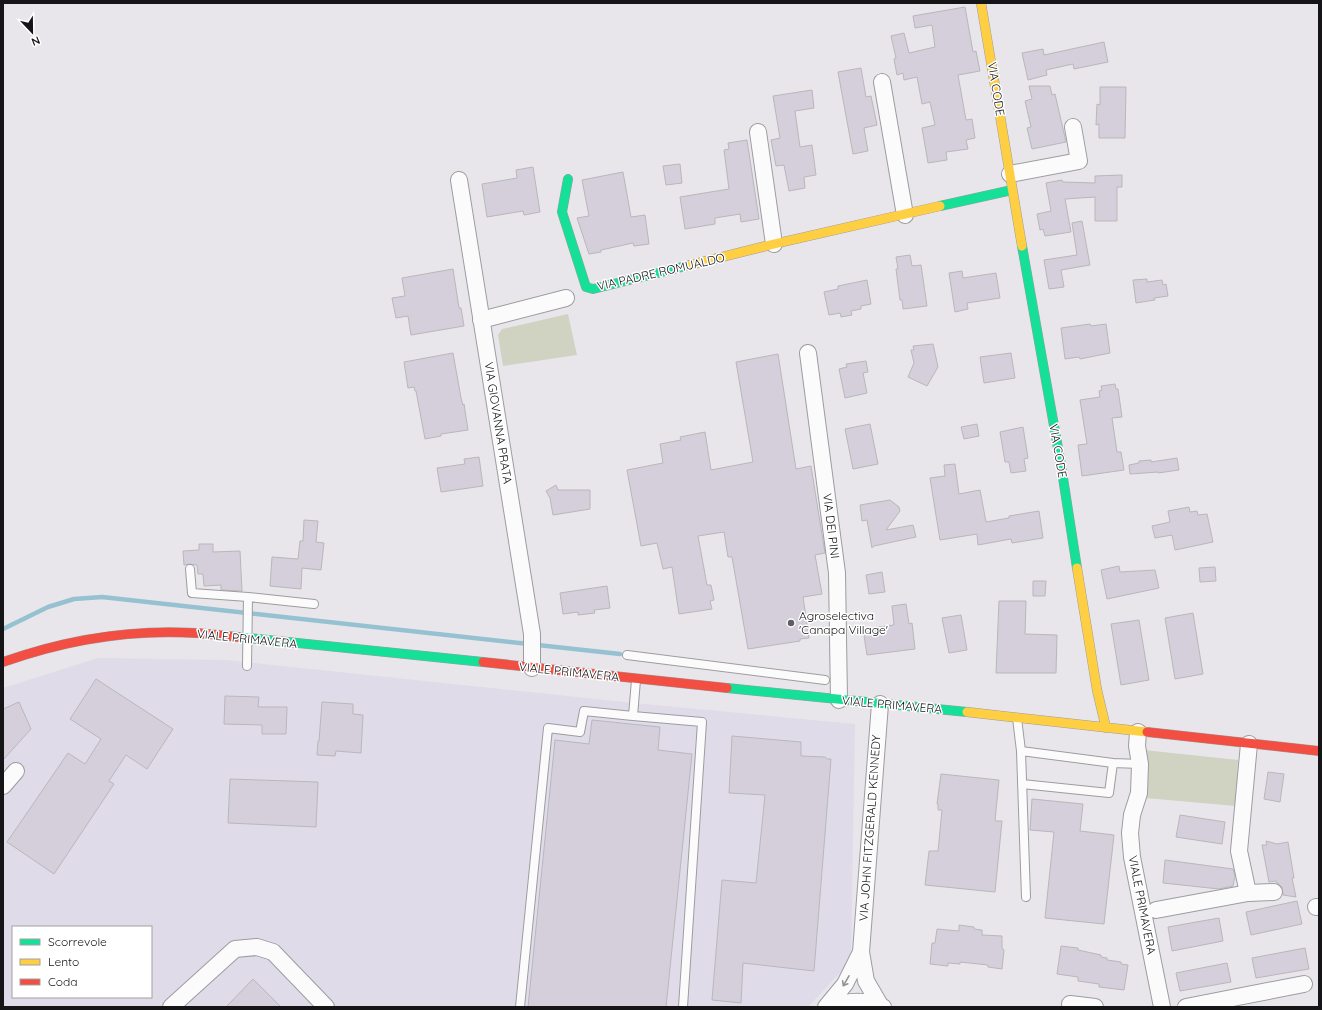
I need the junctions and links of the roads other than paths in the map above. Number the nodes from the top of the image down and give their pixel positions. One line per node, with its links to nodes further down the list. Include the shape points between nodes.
1 (981, 3): 7 (main road, VIA CODE)
2 (882, 82): 8 (street)
3 (1073, 127): 7 (street, via 1079,161)
4 (758, 132): 9 (street)
5 (568, 179): 9 (main road, VIA PADRE ROMUALDO, via 562,212 586,287 593,289)
6 (459, 180): 11 (street, VIA GIOVANNA PRATA)
7 (1011, 182): 8 (main road, VIA PADRE ROMUALDO); 29 (main road, VIA CODE, via 1060,458 1097,690)
8 (905, 215): 9 (main road, VIA PADRE ROMUALDO)
9 (774, 244)
10 (566, 298): 11 (street)
11 (481, 320): 19 (street, VIA GIOVANNA PRATA, via 532,634)
12 (808, 353): 25 (street, VIA DEI PINI, via 837,573)
13 (190, 569): 14 (lane, via 192,593)
14 (248, 600): 15 (lane); 16 (lane)
15 (314, 604)
16 (247, 639): 18 (main road, VIALE PRIMAVERA, via 179,632 125,634 61,644); 19 (main road, VIALE PRIMAVERA); 20 (lane)
17 (627, 655): 21 (lane)
18 (3, 662)
19 (532, 663): 22 (main road, VIALE PRIMAVERA)
20 (247, 666)
21 (695, 674): 22 (main road, VIALE PRIMAVERA); 24 (main road, VIALE PRIMAVERA); 24 (lane)
22 (636, 679): 27 (lane)
23 (825, 680): 24 (lane)
24 (784, 685): 25 (main road, VIALE PRIMAVERA)
25 (839, 700): 26 (main road, VIALE PRIMAVERA)
26 (880, 704): 28 (main road, VIALE PRIMAVERA); 43 (street, VIA JOHN FITZGERALD KENNEDY)
27 (633, 716): 49 (lane, via 584,711 580,732 548,728); 50 (lane, via 702,722)
28 (1017, 718): 29 (main road, VIALE PRIMAVERA); 32 (lane)
29 (1106, 728): 30 (main road, VIALE PRIMAVERA)
30 (1138, 732): 31 (main road, VIALE PRIMAVERA); 35 (street, VIALE PRIMAVERA)
31 (1249, 744): 33 (main road, VIALE PRIMAVERA); 40 (street, via 1239,851)
32 (1021, 751): 34 (lane); 37 (lane)
33 (1319, 751)
34 (1113, 763): 35 (lane); 37 (lane, via 1109,793)
35 (1140, 764): 54 (street, VIALE PRIMAVERA, via 1139,793 1130,832 1131,851)
36 (16, 772): 38 (street)
37 (1022, 784): 41 (lane)
38 (3, 786)
39 (1274, 892): 40 (street, VIALE PRIMAVERA)
40 (1248, 893): 42 (street, VIALE PRIMAVERA)
41 (1026, 897)
42 (1156, 910)
43 (861, 952): 46 (street, VIA JOHN FITZGERALD KENNEDY, via 866,981); 51 (street, VIA JOHN FITZGERALD KENNEDY, one-way to 51, via 845,984)
44 (1304, 984): 55 (street)
45 (1070, 1004): 53 (street)
46 (881, 1006): 52 (street, VIA JOHN FITZGERALD KENNEDY, via 858,1001)
47 (171, 1007): 48 (street, via 235,949 257,947 273,952)
48 (326, 1007)
49 (520, 1007)
50 (683, 1007)
51 (826, 1007)
52 (832, 1007)
53 (1095, 1007)
54 (1162, 1007)
55 (1186, 1007)

